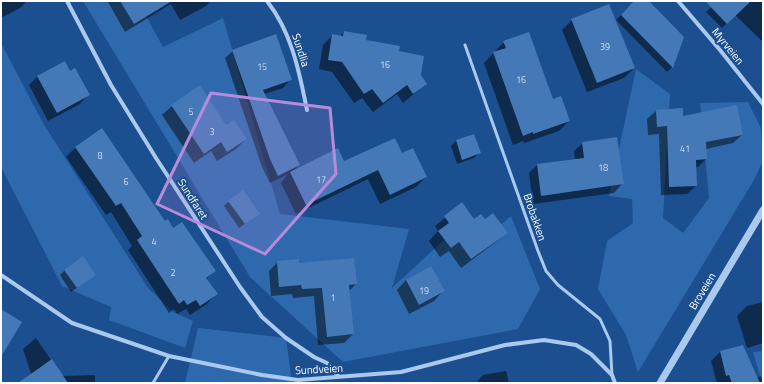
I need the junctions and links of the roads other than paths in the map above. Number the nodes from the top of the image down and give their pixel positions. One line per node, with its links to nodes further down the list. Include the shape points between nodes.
1 (67, 1): 11 (street, Sundfaret, via 111,85 156,158 262,317 286,338 327,363)
2 (267, 1): 6 (street, Sundlia, via 284,28 296,59)
3 (678, 1): 5 (street, Myrveien)
4 (465, 45): 10 (lane, Brobakken, via 546,271 558,285 600,319 610,341)
5 (763, 104)
6 (307, 110)
7 (763, 210): 14 (street, Broveien)
8 (1, 275): 9 (street, Sundveien, via 72,323)
9 (169, 356): 11 (street, Sundveien, via 298,380); 12 (lane)
10 (612, 375): 11 (street, Sundveien, via 591,354 576,346 544,340 505,345 401,372); 13 (street, Sundveien)
11 (339, 377)
12 (153, 383)
13 (615, 383)
14 (660, 383)

